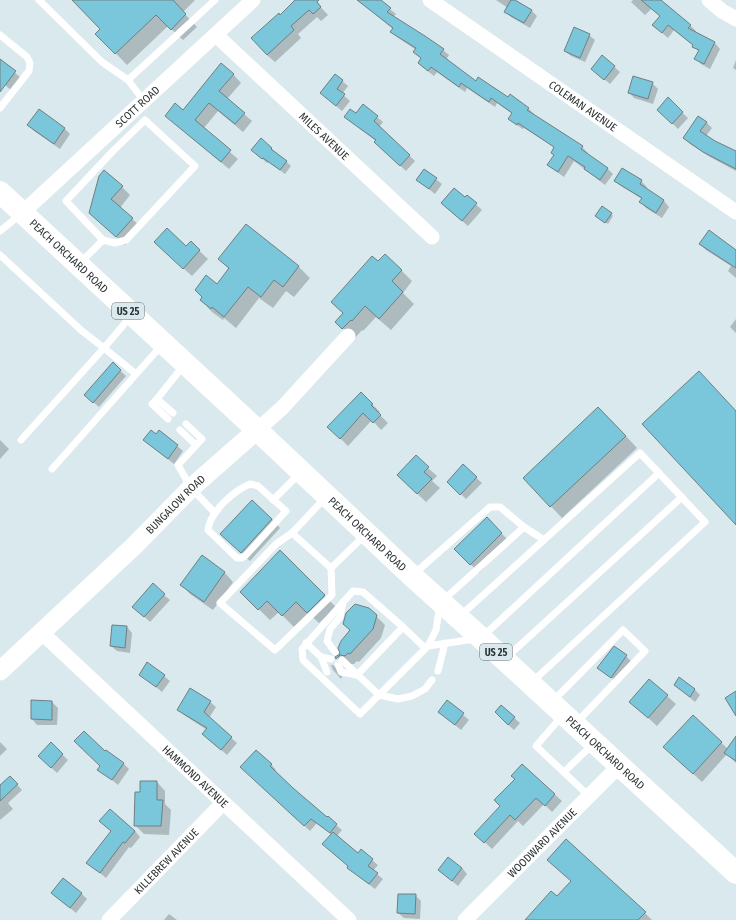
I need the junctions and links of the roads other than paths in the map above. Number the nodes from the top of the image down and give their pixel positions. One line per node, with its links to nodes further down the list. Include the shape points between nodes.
1 (39, 0): 9 (lane, via 102,62)
2 (215, 0): 9 (lane)
3 (253, 0): 7 (street, SCOTT ROAD)
4 (430, 0): 14 (street, COLEMAN AVENUE)
5 (709, 0): 6 (street)
6 (736, 19)
7 (216, 34): 10 (street, SCOTT ROAD); 17 (street, MILES AVENUE)
8 (0, 35): 11 (lane, via 27,57 30,63 29,71)
9 (128, 80): 10 (lane)
10 (144, 101): 12 (street, SCOTT ROAD)
11 (0, 108)
12 (108, 145): 15 (street, SCOTT ROAD); 18 (lane, via 66,201); 18 (lane, via 146,120 194,166 126,240 115,243)
13 (0, 192): 15 (main road, PEACH ORCHARD ROAD / US 25)
14 (736, 212)
15 (22, 213): 16 (lane); 20 (main road, PEACH ORCHARD ROAD / US 25)
16 (0, 231)
17 (432, 237)
18 (103, 240): 20 (lane)
19 (0, 255): 24 (lane)
20 (79, 265): 21 (main road, PEACH ORCHARD ROAD / US 25)
21 (132, 315): 23 (main road, PEACH ORCHARD ROAD / US 25); 24 (lane)
22 (348, 336): 29 (street, BUNGALOW ROAD, via 282,408)
23 (163, 343): 25 (main road, PEACH ORCHARD ROAD / US 25); 26 (lane)
24 (104, 348): 26 (lane); 30 (lane)
25 (186, 364): 27 (lane, via 152,404); 29 (main road, PEACH ORCHARD ROAD / US 25)
26 (136, 374): 31 (lane)
27 (170, 416)
28 (183, 427): 34 (lane, via 202,439 178,465)
29 (257, 430): 32 (main road, PEACH ORCHARD ROAD / US 25); 34 (street, BUNGALOW ROAD)
30 (21, 440)
31 (52, 469)
32 (301, 472): 35 (main road, PEACH ORCHARD ROAD / US 25); 37 (lane)
33 (659, 473): 36 (lane); 42 (lane, via 640,453); 50 (lane)
34 (191, 488): 38 (lane); 49 (street, BUNGALOW ROAD)
35 (327, 496): 40 (main road, PEACH ORCHARD ROAD / US 25); 41 (lane)
36 (682, 497): 55 (lane); 61 (lane, via 706,522)
37 (273, 500): 38 (lane, via 258,486 250,484 240,488); 38 (lane, via 286,511 242,558 237,558 208,530)
38 (214, 512)
39 (524, 527): 42 (lane); 44 (lane, via 500,506 490,507); 46 (lane)
40 (366, 533): 43 (lane); 44 (main road, PEACH ORCHARD ROAD / US 25)
41 (292, 534): 43 (lane); 43 (lane, via 276,544 220,603 275,650 332,595)
42 (544, 540): 47 (lane)
43 (331, 568)
44 (412, 576): 46 (main road, PEACH ORCHARD ROAD / US 25)
45 (343, 602): 48 (lane, via 353,591 363,592); 51 (lane); 54 (lane, via 340,616 330,629 327,641)
46 (440, 603): 47 (main road, PEACH ORCHARD ROAD / US 25); 53 (lane, via 436,630)
47 (459, 617): 50 (main road, PEACH ORCHARD ROAD / US 25)
48 (403, 627): 53 (lane); 59 (lane)
49 (42, 633): 58 (street, BUNGALOW ROAD); 68 (street, HAMMOND AVENUE)
50 (481, 638): 52 (lane); 55 (main road, PEACH ORCHARD ROAD / US 25)
51 (306, 643): 56 (lane); 62 (lane, via 302,649 303,660 360,714)
52 (445, 643): 53 (lane); 57 (lane)
53 (427, 647): 62 (lane)
54 (335, 652)
55 (505, 660): 61 (main road, PEACH ORCHARD ROAD / US 25)
56 (329, 665)
57 (438, 670)
58 (0, 671)
59 (357, 675): 59 (lane, via 338,668); 62 (lane)
60 (432, 680): 62 (lane, via 425,689 412,696 398,699)
61 (530, 684): 63 (main road, PEACH ORCHARD ROAD / US 25)
62 (379, 696)
63 (563, 714): 63 (lane, via 623,630 645,651); 64 (main road, PEACH ORCHARD ROAD / US 25); 66 (lane, via 536,746)
64 (594, 743): 65 (main road, PEACH ORCHARD ROAD / US 25); 66 (lane)
65 (619, 766): 67 (street, WOODWARD AVENUE); 69 (main road, PEACH ORCHARD ROAD / US 25)
66 (564, 772): 67 (lane)
67 (589, 796): 72 (street, WOODWARD AVENUE)
68 (223, 803): 70 (street, KILLEBREW AVENUE); 71 (street, HAMMOND AVENUE)
69 (736, 873)
70 (109, 920)
71 (349, 920)
72 (465, 920)

